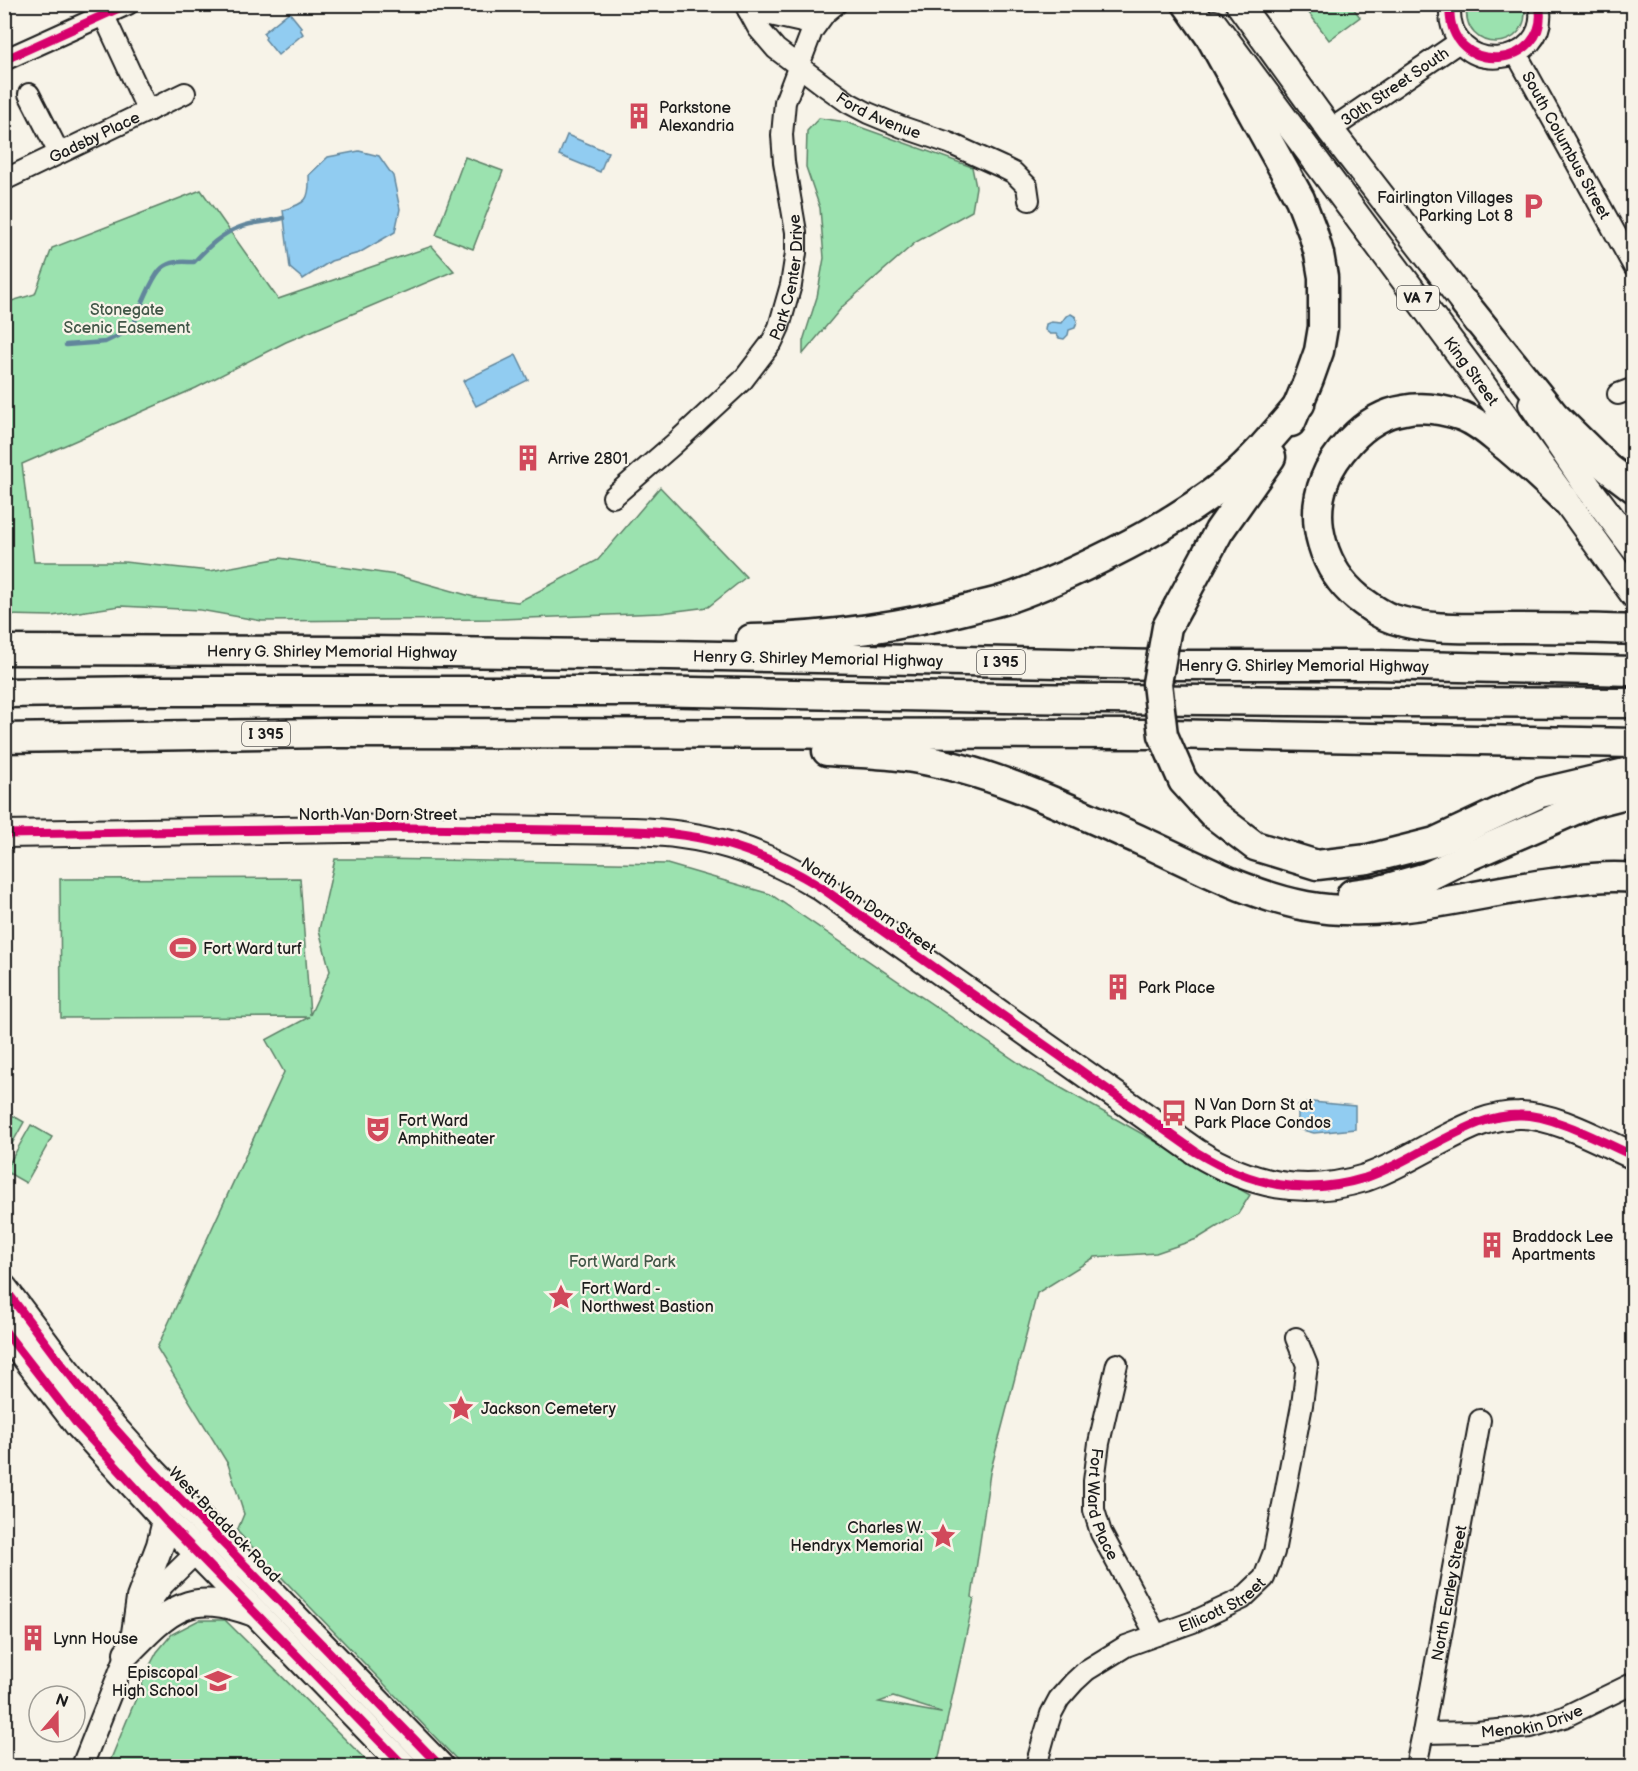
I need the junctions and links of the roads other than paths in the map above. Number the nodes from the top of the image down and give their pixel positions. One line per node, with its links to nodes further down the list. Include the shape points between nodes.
1 (128, 4): 9 (street)
2 (836, 4): 10 (street, Park Center Drive)
3 (1187, 4): 24 (highway, via 1211,39 1300,199 1316,244 1323,277 1323,327 1319,351)
4 (1200, 4): 27 (main road, King Street / VA 7)
5 (1239, 4): 18 (main road, King Street / VA 7)
6 (1450, 4): 11 (street, via 1451,26)
7 (1539, 4): 12 (street, via 1536,32)
8 (746, 7): 10 (street, via 802,22); 14 (street, Ford Avenue, via 776,49)
9 (102, 10): 13 (street); 17 (street)
10 (818, 21): 14 (street, Park Center Drive)
11 (1459, 42): 12 (street, via 1485,58); 18 (street, 30th Street South)
12 (1516, 54): 22 (street, South Columbus Street)
13 (4, 60)
14 (797, 66): 21 (street, Ford Avenue, via 868,113 949,143 1014,173 1027,186); 26 (street, Park Center Drive, via 784,102 782,135 796,253 779,327 743,380)
15 (185, 93): 17 (street, Gadsby Place)
16 (29, 94): 19 (street)
17 (148, 111): 19 (street, Gadsby Place)
18 (1330, 130): 23 (main road, King Street / VA 7)
19 (59, 153): 20 (street, Gadsby Place)
20 (4, 180)
21 (1029, 200)
22 (1634, 267)
23 (1465, 304): 25 (highway, via 1554,415); 28 (main road, King Street / VA 7, via 1588,487)
24 (1300, 404): 32 (highway, via 1228,481 1146,536 1012,597 957,612 795,638); 41 (highway, bridge, via 1282,441 1219,531 1167,627 1157,683 1163,735 1183,781 1202,802 1256,846 1317,865 1368,859 1435,842 1540,793)
25 (1634, 488)
26 (613, 496)
27 (1564, 499): 29 (main road, King Street / VA 7); 30 (highway, via 1477,424 1444,411 1404,410 1371,423 1335,460 1319,496 1319,529 1333,571 1349,590 1391,618 1432,627)
28 (1634, 548)
29 (1634, 595)
30 (1634, 630)
31 (4, 650): 32 (highway, Henry G. Shirley Memorial Highway / I 395)
32 (369, 651): 34 (highway, Henry G. Shirley Memorial Highway / I 395, via 1160,665)
33 (1634, 651): 34 (highway)
34 (1376, 665): 35 (highway, Henry G. Shirley Memorial Highway / I 395)
35 (1634, 671)
36 (4, 693): 37 (highway, via 642,691)
37 (1634, 703)
38 (528, 733): 39 (highway, I 395); 40 (highway, I 395, via 1163,734); 45 (highway, via 912,758 967,770 1015,787)
39 (4, 738)
40 (1634, 743)
41 (1634, 771)
42 (1634, 792): 45 (highway, via 1591,803 1427,878 1381,890 1341,896 1274,893)
43 (4, 834): 46 (main road, North Van Dorn Street, via 411,828 668,832 701,837 763,856 819,886 1196,1152 1247,1178 1302,1187 1348,1182 1367,1177 1477,1122 1520,1114 1537,1116)
44 (1634, 878): 45 (highway, via 1573,880 1444,902 1356,910 1306,906)
45 (1243, 887)
46 (1634, 1156)
47 (4, 1288): 53 (main road, West Braddock Road, via 100,1412)
48 (4, 1330): 52 (main road, via 78,1425)
49 (1296, 1338): 56 (street, Ellicott Street, via 1307,1365 1302,1406 1274,1552 1264,1578 1242,1599)
50 (1117, 1364): 56 (street, Fort Ward Place, via 1099,1443 1094,1510 1101,1533)
51 (1480, 1420): 59 (street, North Earley Street)
52 (166, 1521): 54 (main road); 57 (main road, via 140,1599)
53 (213, 1534): 54 (street); 62 (main road, West Braddock Road)
54 (197, 1553): 55 (main road); 57 (street, via 147,1606)
55 (255, 1614): 57 (main road, via 208,1602 185,1607 165,1616); 61 (main road)
56 (1156, 1635): 63 (street, Ellicott Street, via 1112,1653 1074,1682 1052,1714)
57 (131, 1643): 60 (street)
58 (1634, 1683): 59 (street, Menokin Drive, via 1564,1717 1531,1727)
59 (1424, 1733): 64 (street, North Earley Street)
60 (81, 1767)
61 (404, 1767)
62 (440, 1767)
63 (1036, 1767)
64 (1416, 1767)

